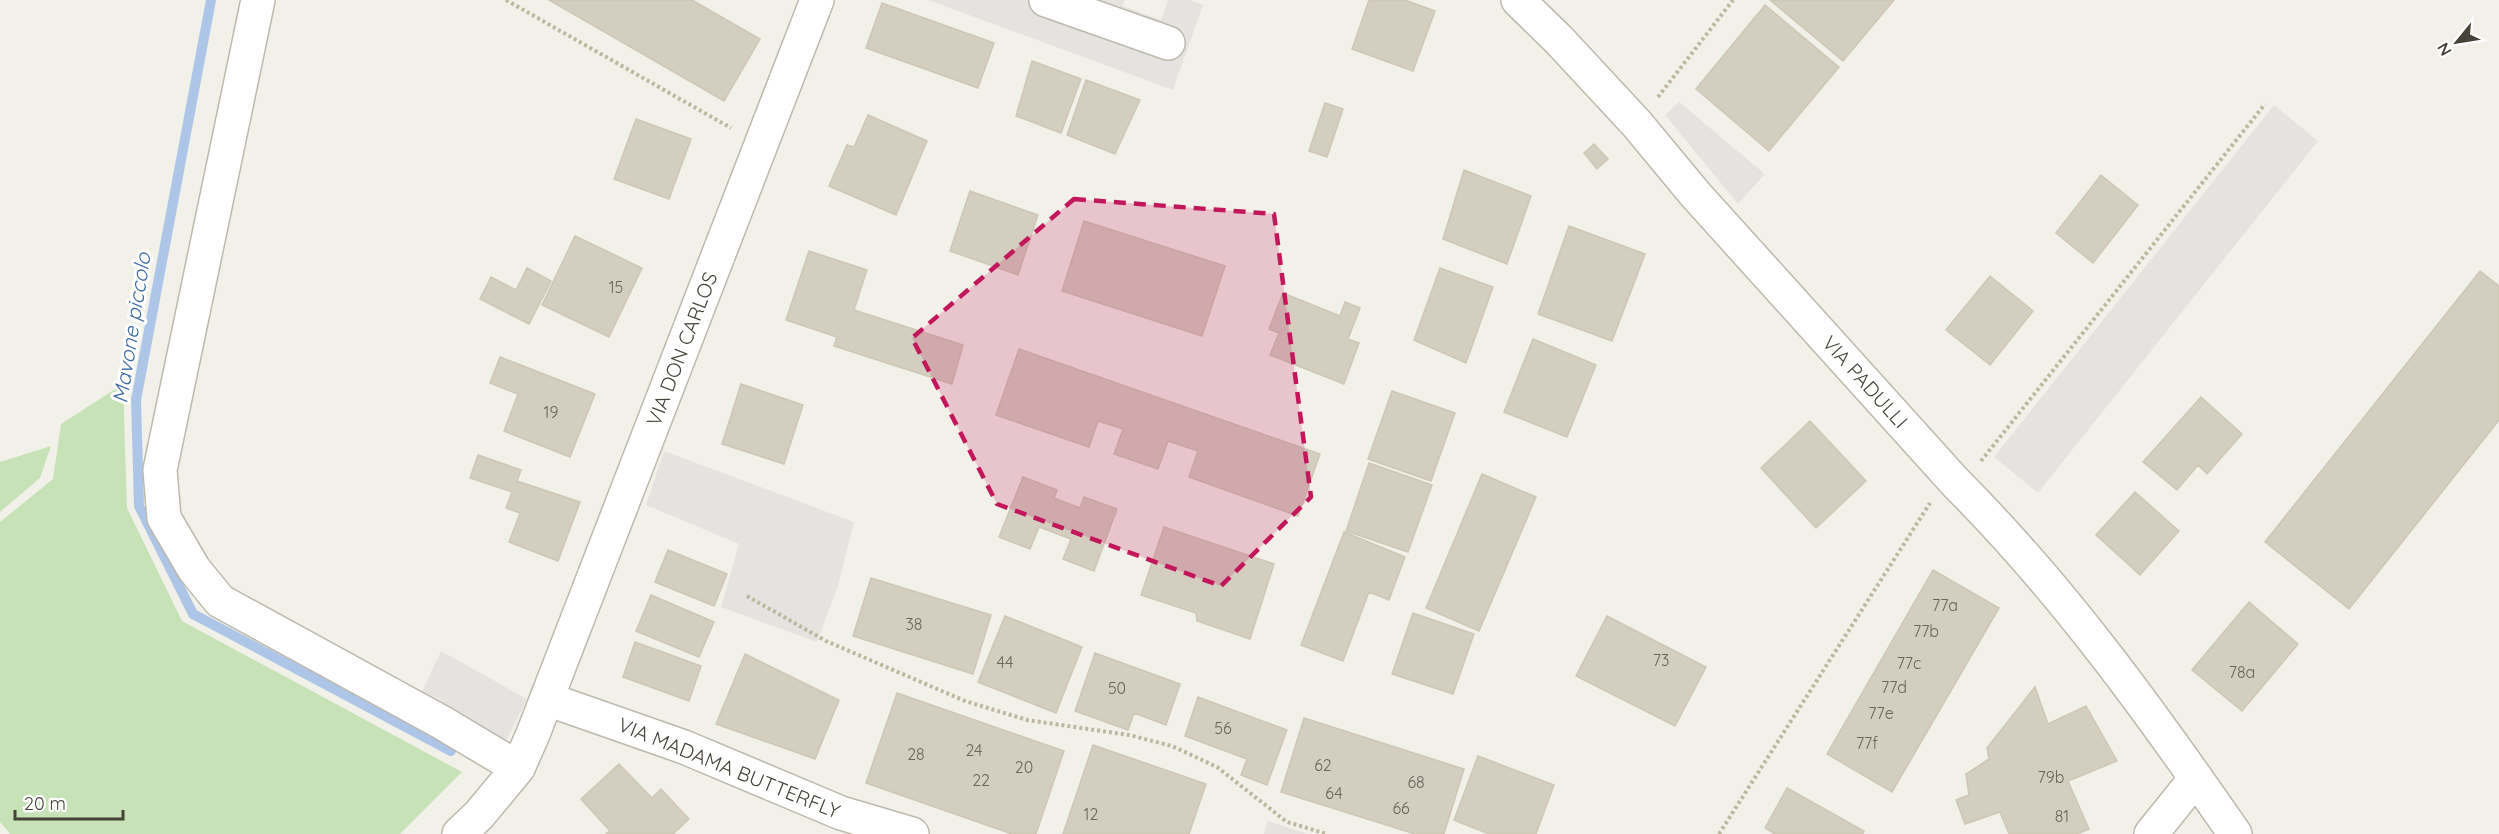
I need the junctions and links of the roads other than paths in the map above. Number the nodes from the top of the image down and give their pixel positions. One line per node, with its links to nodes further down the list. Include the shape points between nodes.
1 (258, 0): 7 (street, via 159,470 164,518 194,569 220,601)
2 (817, 0): 6 (street, VIA DON CARLOS)
3 (1046, 0): 5 (street)
4 (1518, 0): 8 (street, VIA PADULLI, via 1637,124 1695,194 1998,525 2123,675)
5 (1168, 43)
6 (547, 699): 7 (street, VIA DON CARLOS); 10 (street, VIA MADAMA BUTTERFLY, via 684,747 841,813)
7 (518, 768): 9 (street, VIA DON CARLOS)
8 (2196, 778): 11 (street); 12 (street, VIA PADULLI)
9 (459, 834)
10 (912, 834)
11 (2151, 834)
12 (2235, 834)

